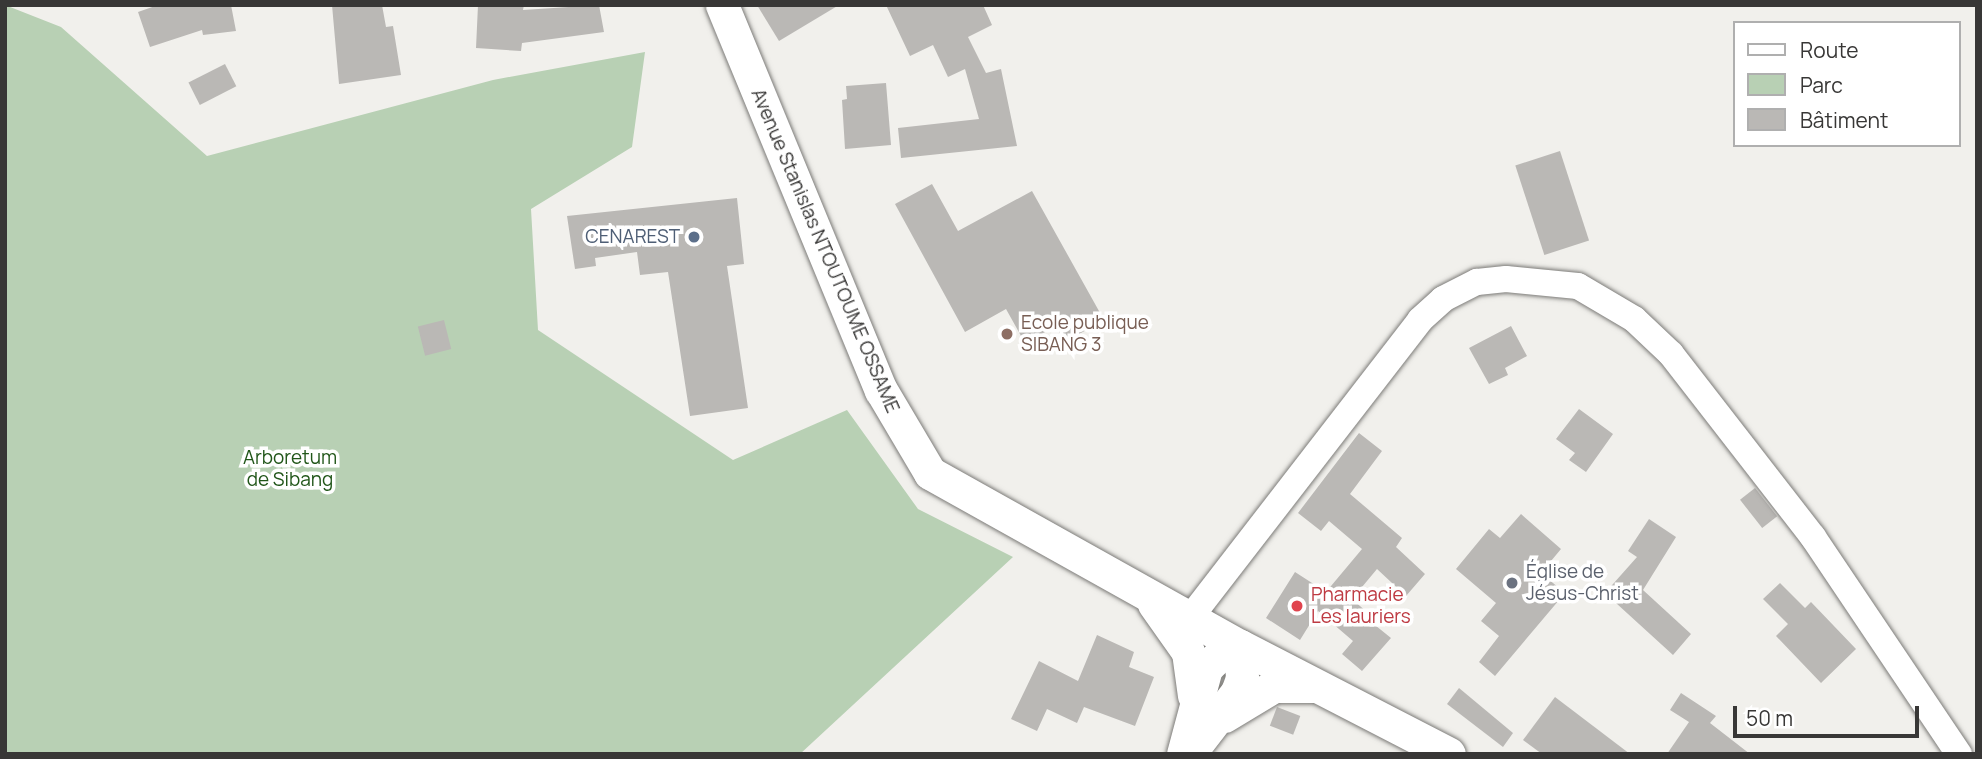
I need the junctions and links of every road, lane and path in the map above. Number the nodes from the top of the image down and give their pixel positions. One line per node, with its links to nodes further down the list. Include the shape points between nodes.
1 (722, 5): 2 (street, Avenue Stanislas NTOUTOUME OSSAME, via 854,327 910,446 930,473 950,488)
2 (1148, 596): 3 (street, Avenue Stanislas NTOUTOUME OSSAME); 6 (street, via 1188,652)
3 (1190, 618): 4 (street, Avenue Stanislas NTOUTOUME OSSAME); 10 (street, via 1420,320 1443,299 1477,282 1578,285 1634,319 1671,354 1813,537)
4 (1240, 646): 5 (street, Avenue Stanislas NTOUTOUME OSSAME); 6 (street, via 1226,649 1206,668)
5 (1326, 687): 6 (street, via 1274,686); 9 (street, Avenue Stanislas NTOUTOUME OSSAME)
6 (1205, 715): 7 (street); 8 (street)
7 (1183, 754)
8 (1189, 754)
9 (1449, 754)
10 (1959, 754)

